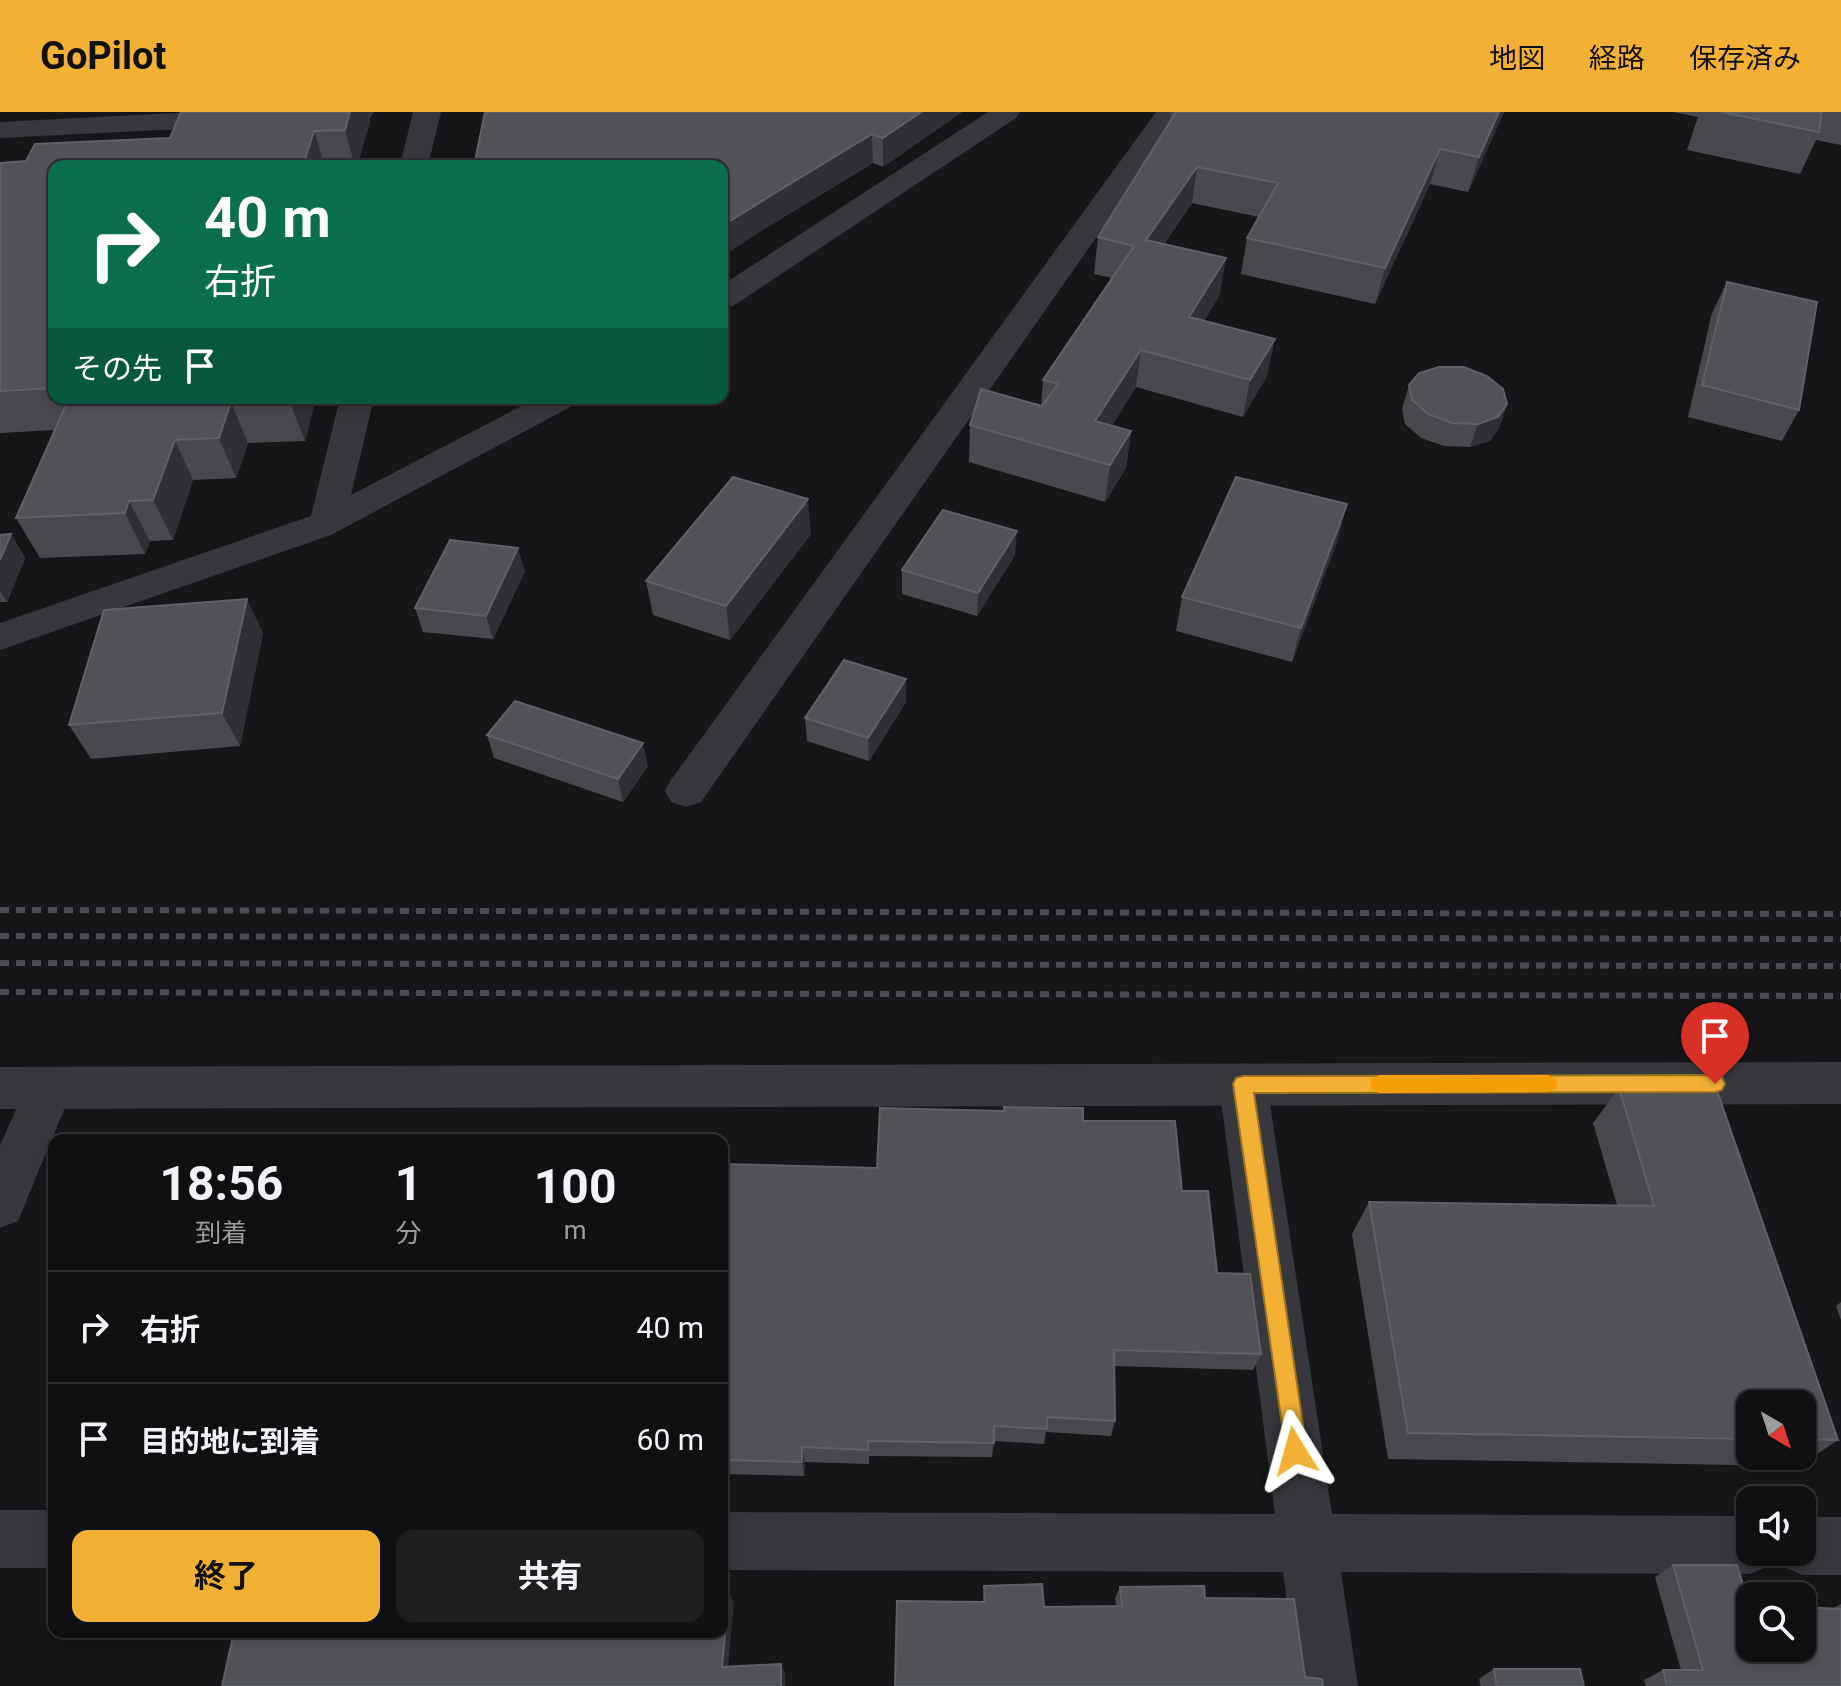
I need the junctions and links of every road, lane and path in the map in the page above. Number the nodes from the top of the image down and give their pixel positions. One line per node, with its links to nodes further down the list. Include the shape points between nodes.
1 (360, 112): 5 (street)
2 (427, 112): 7 (street)
3 (1006, 112): 8 (street)
4 (1170, 112): 13 (street)
5 (81, 119): 6 (street)
6 (0, 130)
7 (415, 160)
8 (728, 295)
9 (356, 404): 11 (street)
10 (551, 404): 11 (street)
11 (327, 522): 12 (street)
12 (0, 637)
13 (686, 791)
14 (1841, 1083): 15 (street)
15 (1243, 1084): 17 (street); 22 (street)
16 (0, 1088): 17 (street)
17 (49, 1088): 18 (street)
18 (0, 1205)
19 (0, 1539): 20 (street)
20 (48, 1539)
21 (728, 1541): 22 (street)
22 (1308, 1543): 23 (street); 26 (street)
23 (1736, 1545)
24 (1816, 1546): 25 (street)
25 (1841, 1546)
26 (1328, 1686)

